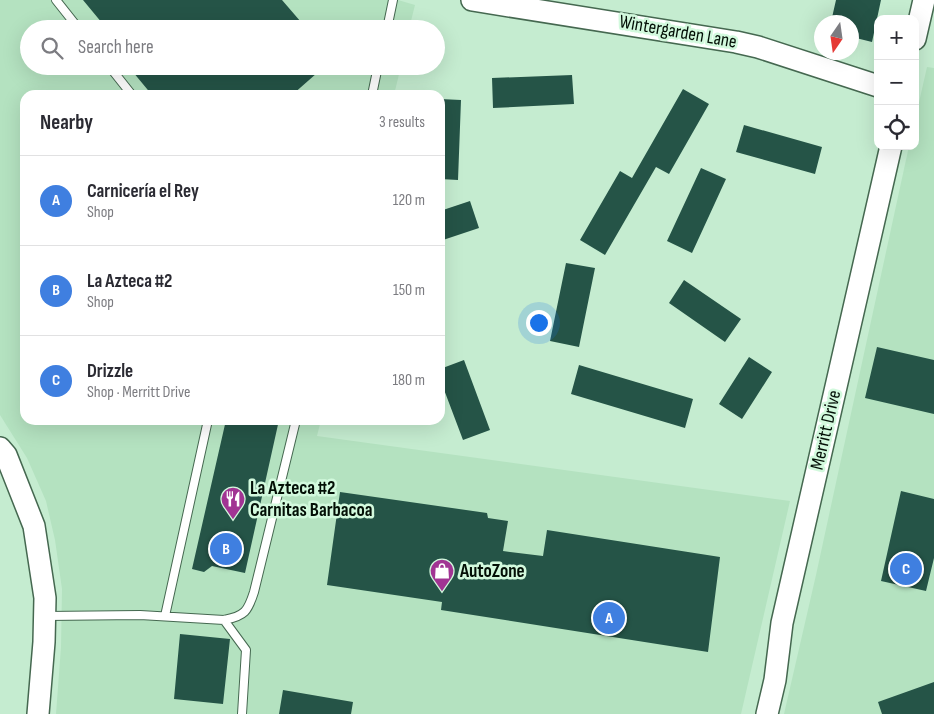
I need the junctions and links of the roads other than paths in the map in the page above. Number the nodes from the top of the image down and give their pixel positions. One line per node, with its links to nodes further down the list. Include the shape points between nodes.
1 (56, 0): 5 (lane)
2 (393, 0): 6 (lane)
3 (472, 0): 10 (street, Wintergarden Lane, via 736,42)
4 (924, 0): 7 (street)
5 (72, 20)
6 (389, 20)
7 (919, 22)
8 (116, 75): 11 (lane)
9 (376, 75): 12 (lane)
10 (874, 85)
11 (128, 90)
12 (373, 90)
13 (890, 150): 22 (street, Merritt Drive, via 782,623)
14 (207, 425): 18 (lane)
15 (295, 425): 19 (lane, via 249,608 238,617)
16 (0, 448): 17 (street, via 6,455 34,526 45,598)
17 (44, 616): 18 (lane); 20 (street)
18 (165, 616): 19 (lane)
19 (224, 620): 21 (lane, via 246,650)
20 (38, 714)
21 (242, 714)
22 (767, 714)

